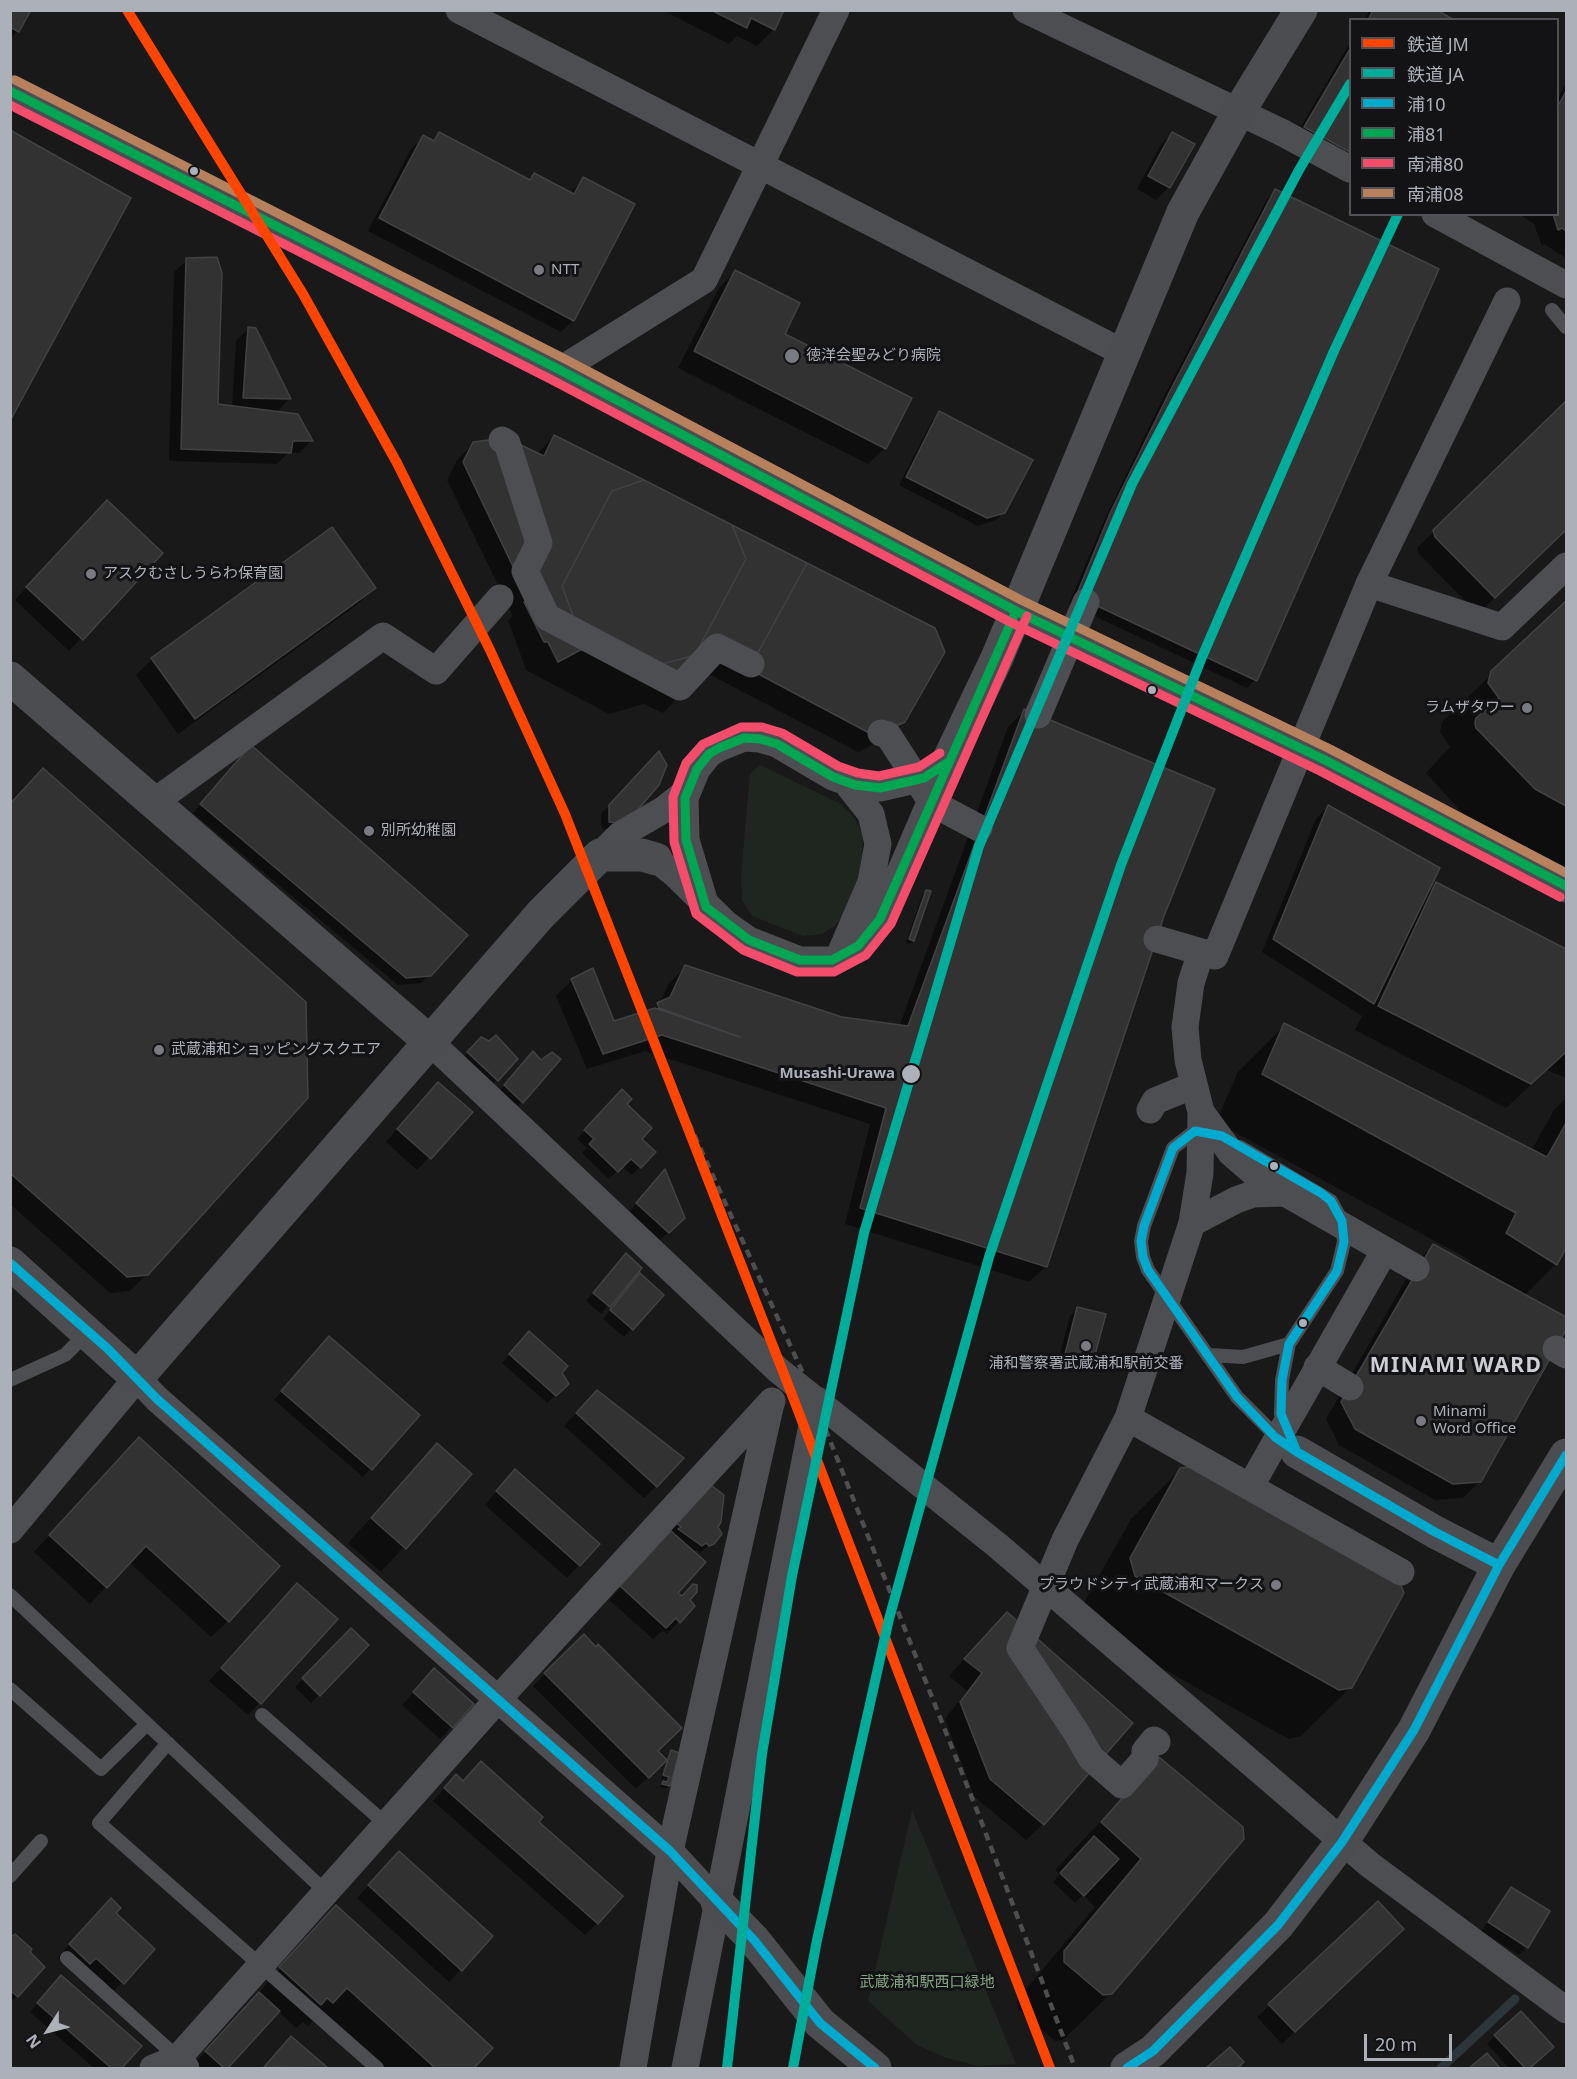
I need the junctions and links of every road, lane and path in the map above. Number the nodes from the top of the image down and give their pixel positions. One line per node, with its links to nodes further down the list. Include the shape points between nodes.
1 (459, 10): 7 (street)
2 (836, 10): 7 (street)
3 (1026, 10): 6 (street)
4 (1301, 10): 6 (street)
5 (10, 91): 15 (street)
6 (1238, 113): 8 (street); 14 (street, via 1183,212)
7 (761, 164): 14 (street); 15 (street, via 704,280)
8 (1349, 168)
9 (1439, 216): 10 (street)
10 (1566, 285)
11 (1507, 301): 18 (street, bridge)
12 (1552, 310): 13 (lane)
13 (1566, 327)
14 (1122, 352): 21 (street)
15 (560, 370): 21 (street)
16 (502, 440): 22 (street, via 507,443 539,543 525,571 534,603 547,617 680,687 717,647)
17 (1566, 566): 18 (street, via 1502,627)
18 (1369, 584): 37 (street, bridge, via 1215,956)
19 (500, 598): 30 (street, via 435,671 383,636)
20 (1086, 602): 24 (street, bridge)
21 (1016, 611): 26 (street); 27 (street)
22 (751, 664)
23 (10, 678): 30 (street)
24 (1046, 712)
25 (887, 743): 31 (street, bridge, via 932,803)
26 (1293, 747): 34 (street); 40 (street, via 1194,983 1184,1025 1185,1058)
27 (947, 763): 28 (street, via 924,778 903,784 880,788); 38 (street, via 880,919 858,946)
28 (845, 781): 29 (street, via 777,744 744,738 709,754); 38 (street, via 871,814 878,844 871,882)
29 (687, 791): 32 (street, via 620,835); 35 (street, via 686,840)
30 (154, 802): 39 (street)
31 (979, 828)
32 (600, 855): 33 (street); 39 (street, via 541,914)
33 (656, 859): 35 (street)
34 (1566, 886)
35 (706, 907): 38 (street, via 741,934 772,950 800,960)
36 (1157, 939): 37 (street, bridge)
37 (1201, 952): 40 (street, bridge, via 1191,982 1185,1027)
38 (837, 958)
39 (429, 1041): 52 (street); 53 (street)
40 (1195, 1096): 41 (street, bridge, via 1155,1101); 42 (lane, via 1195,1106 1204,1122); 43 (street, bridge, via 1231,1153); 44 (street, bridge, via 1200,1173)
41 (1150, 1110)
42 (1222, 1136): 49 (lane, via 1326,1197 1342,1221 1344,1242 1336,1271); 50 (lane, via 1195,1131 1173,1148 1141,1241 1148,1270)
43 (1284, 1193): 44 (street, via 1253,1194); 45 (street, bridge)
44 (1192, 1223): 58 (street, bridge)
45 (1385, 1250): 47 (street, bridge); 51 (street, bridge)
46 (10, 1263): 48 (street)
47 (1416, 1268)
48 (88, 1332): 53 (street); 54 (lane, via 65,1355)
49 (1289, 1344): 50 (lane, via 1244,1357); 59 (lane, via 1281,1414)
50 (1209, 1355): 59 (lane, via 1236,1397 1275,1437)
51 (1317, 1366): 55 (street); 61 (street, bridge)
52 (778, 1370): 56 (street); 57 (street)
53 (137, 1378): 62 (street); 67 (street)
54 (10, 1380)
55 (1350, 1387)
56 (818, 1400): 74 (street, via 997,1545); 78 (street)
57 (771, 1401): 67 (street); 75 (street)
58 (1128, 1418): 61 (street); 70 (street, bridge, via 1065,1540 1020,1648 1091,1758 1122,1785 1145,1759 1145,1751 1154,1740)
59 (1297, 1452): 63 (street)
60 (1566, 1455): 63 (street)
61 (1250, 1487): 64 (street, bridge)
62 (10, 1530)
63 (1499, 1565): 74 (street, via 1414,1730)
64 (1401, 1572)
65 (10, 1595): 69 (lane)
66 (10, 1689): 69 (lane, via 101,1769)
67 (499, 1698): 72 (street); 75 (street)
68 (262, 1715): 72 (lane)
69 (147, 1724): 71 (lane)
70 (1157, 1742)
71 (168, 1743): 77 (lane); 80 (lane, via 99,1823)
72 (387, 1825): 77 (street)
73 (41, 1841): 76 (lane)
74 (1342, 1842): 81 (street); 88 (street, via 1278,1924 1153,2051)
75 (670, 1851): 78 (street); 85 (street)
76 (10, 1876)
77 (327, 1893): 80 (street)
78 (717, 1902): 86 (street); 87 (street, via 754,1940 820,2023)
79 (67, 1958): 82 (lane)
80 (261, 1966): 82 (street); 84 (lane)
81 (1566, 2010)
82 (182, 2063): 83 (street)
83 (153, 2068)
84 (377, 2068)
85 (633, 2068)
86 (685, 2068)
87 (875, 2068)
88 (1126, 2068)

